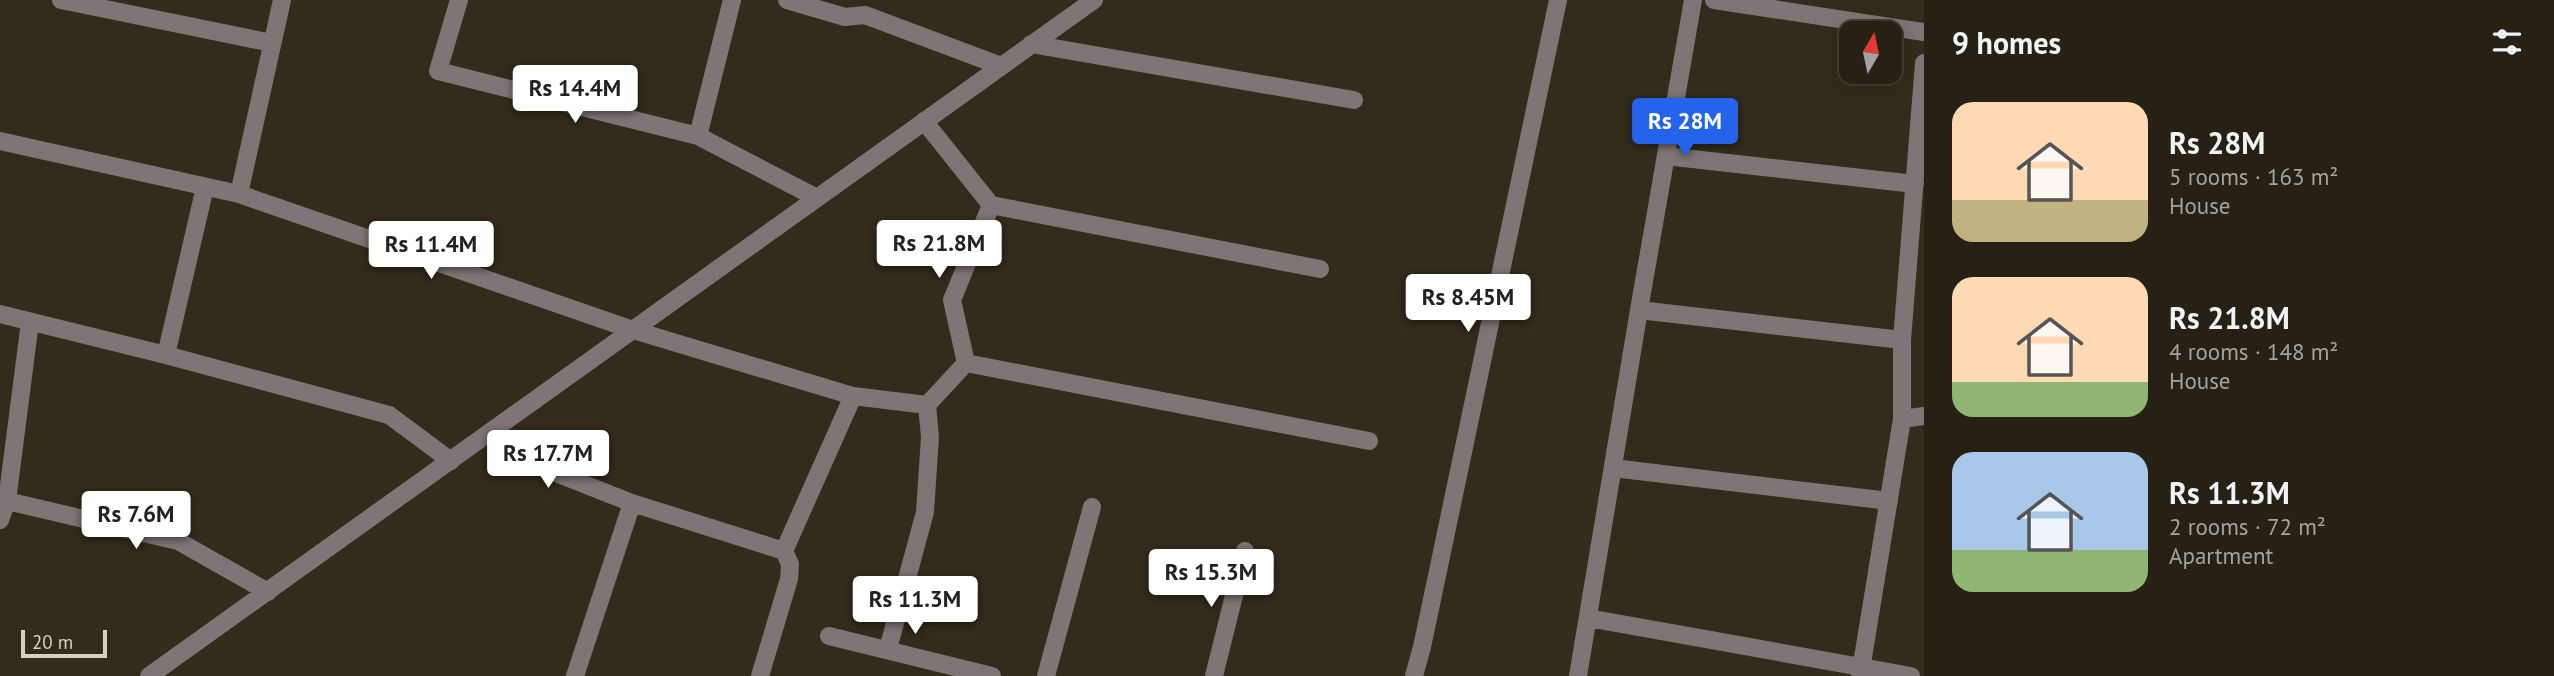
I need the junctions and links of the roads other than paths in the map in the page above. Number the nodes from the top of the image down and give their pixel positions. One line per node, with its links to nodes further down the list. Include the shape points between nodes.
1 (61, 0): 11 (street)
2 (282, 0): 11 (street)
3 (459, 0): 17 (street, via 438,71)
4 (732, 0): 17 (street)
5 (787, 0): 14 (street, via 845,17 865,15)
6 (1094, 0): 12 (street)
7 (1558, 0): 59 (street)
8 (1693, 0): 19 (street)
9 (1714, 0): 10 (street)
10 (1924, 32)
11 (272, 43): 22 (street)
12 (1031, 44): 14 (street); 15 (street)
13 (1924, 63): 20 (street)
14 (1001, 66): 16 (street)
15 (1354, 100)
16 (924, 121): 23 (street); 24 (street)
17 (698, 136): 23 (street)
18 (0, 141): 21 (street)
19 (1666, 156): 20 (street); 26 (street)
20 (1915, 184): 30 (street)
21 (205, 187): 22 (street); 31 (street)
22 (239, 194): 29 (street)
23 (817, 198): 29 (street)
24 (992, 205): 25 (street); 32 (street, via 952,300)
25 (1320, 269)
26 (1639, 310): 30 (street); 40 (street)
27 (0, 314): 28 (street)
28 (30, 322): 31 (street); 41 (street)
29 (633, 330): 33 (street); 37 (street)
30 (1902, 340): 36 (street)
31 (166, 355): 39 (street, via 389,415)
32 (966, 363): 34 (street); 38 (street)
33 (853, 396): 34 (street); 46 (street)
34 (927, 405): 51 (street, via 930,436 925,512)
35 (1924, 416): 36 (street)
36 (1902, 419): 42 (street)
37 (489, 433): 39 (street); 43 (street, via 523,460)
38 (1370, 441)
39 (451, 461): 48 (street)
40 (1613, 468): 42 (street); 49 (street)
41 (7, 501): 45 (street); 48 (street, via 178,541)
42 (1889, 501): 52 (street)
43 (632, 503): 46 (street); 54 (street)
44 (1092, 507): 57 (street)
45 (0, 520)
46 (785, 551): 55 (street, via 789,579)
47 (1245, 551): 58 (street)
48 (268, 592): 53 (street)
49 (1588, 618): 52 (street); 60 (street)
50 (829, 636): 51 (street)
51 (888, 649): 56 (street)
52 (1861, 671): 61 (street)
53 (149, 676)
54 (575, 676)
55 (760, 676)
56 (992, 676)
57 (1046, 676)
58 (1214, 676)
59 (1413, 676)
60 (1578, 676)
61 (1911, 676)

